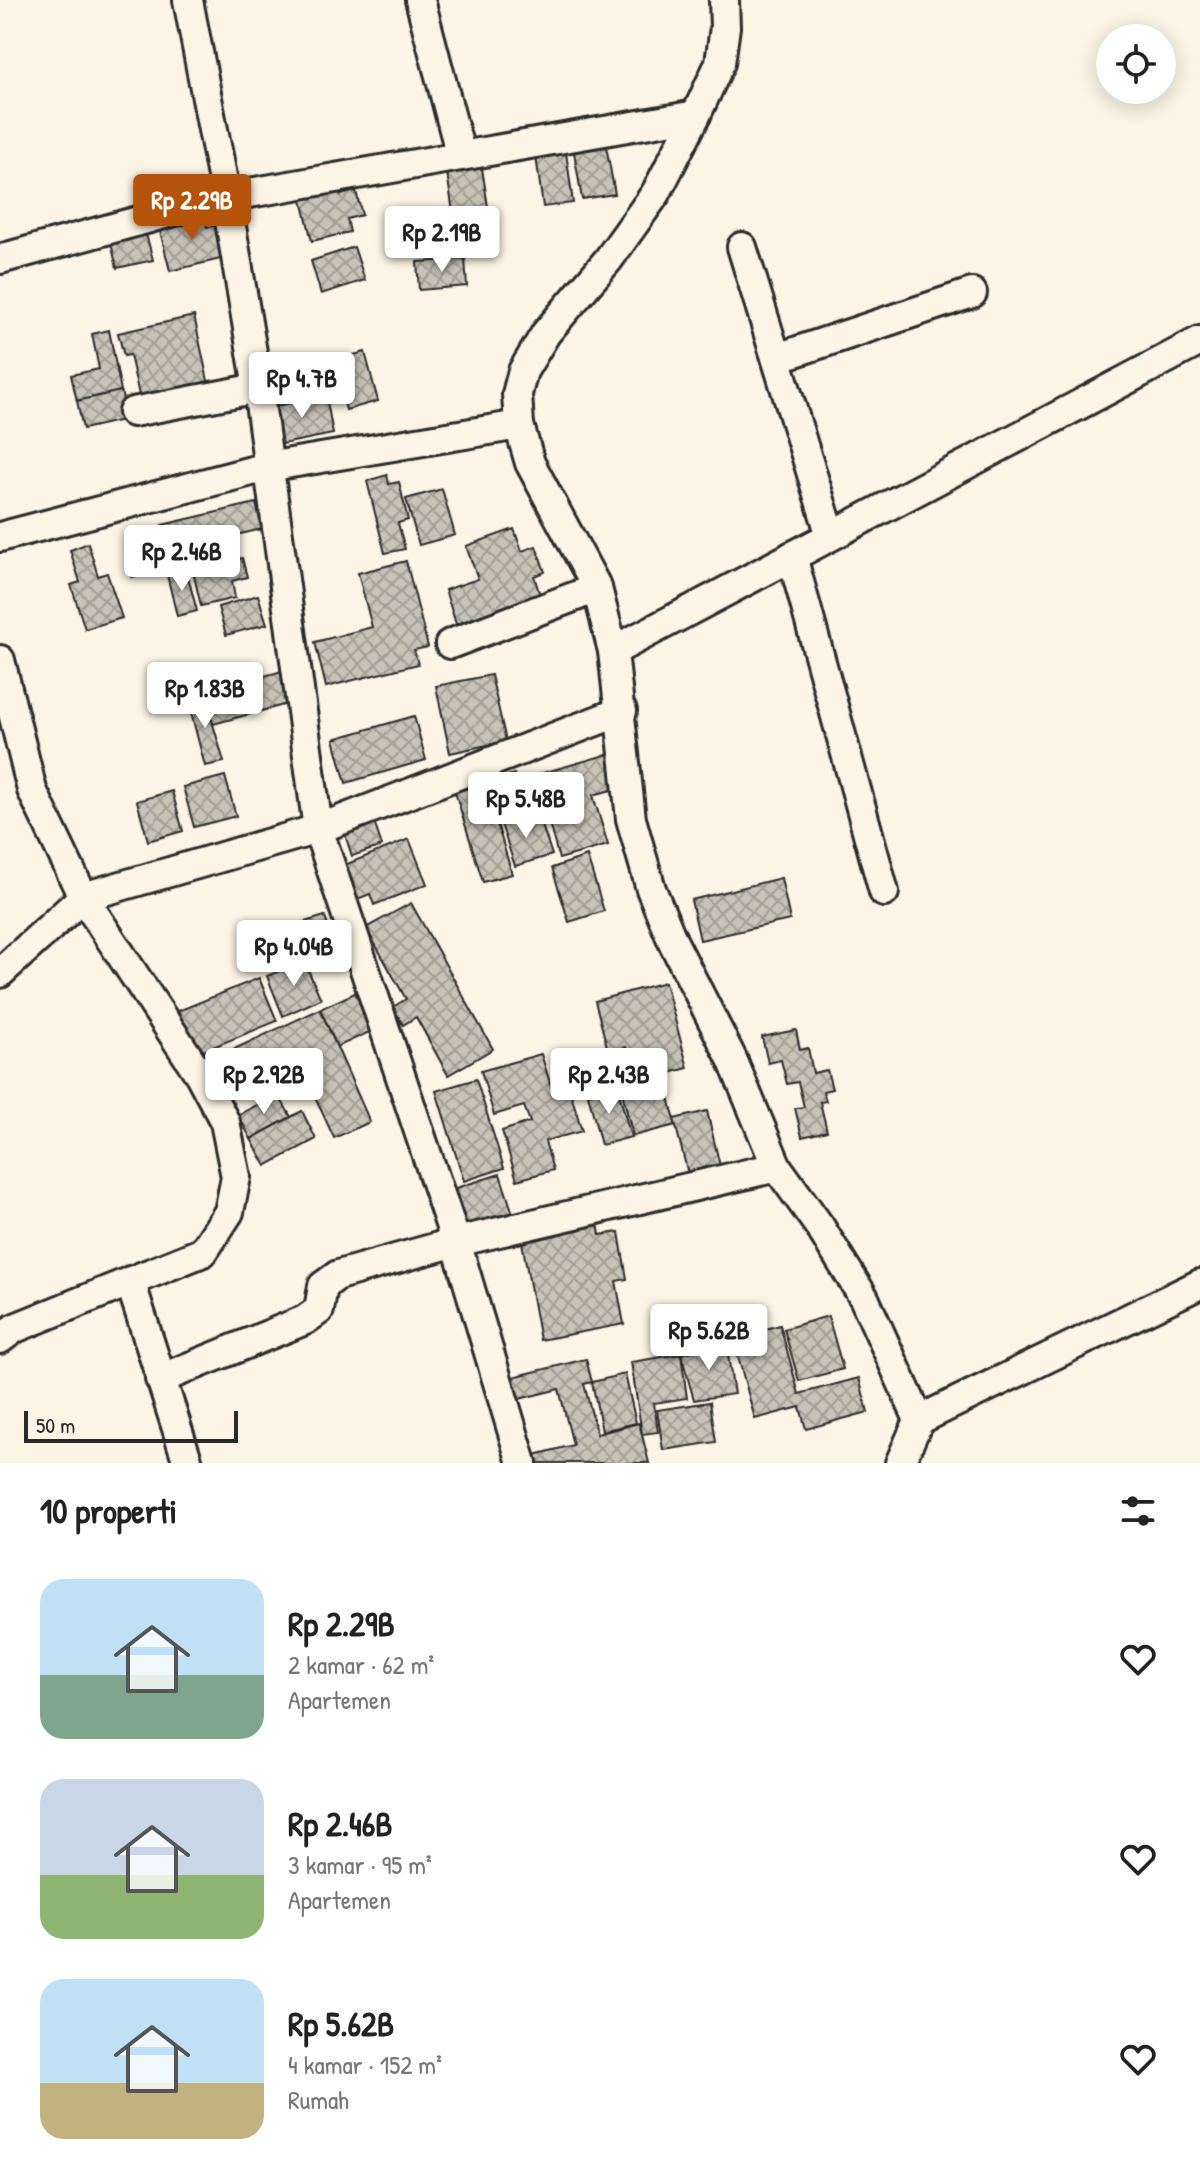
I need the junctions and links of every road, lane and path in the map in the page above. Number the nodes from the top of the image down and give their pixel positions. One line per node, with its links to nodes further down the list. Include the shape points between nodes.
1 (188, 0): 6 (street)
2 (420, 0): 5 (street)
3 (724, 0): 4 (street, via 720,63)
4 (696, 115): 5 (street); 14 (street, via 656,193 546,333 523,371 517,394)
5 (461, 156): 6 (street)
6 (226, 197): 8 (street); 12 (street)
7 (742, 247): 11 (street)
8 (0, 259)
9 (972, 293): 11 (street)
10 (1200, 341): 16 (street)
11 (777, 358): 16 (street)
12 (258, 388): 13 (street); 15 (street)
13 (133, 412)
14 (519, 425): 15 (street); 19 (street, via 530,463)
15 (267, 467): 17 (street); 24 (street)
16 (831, 536): 18 (street)
17 (0, 537)
18 (792, 556): 21 (street); 25 (street)
19 (597, 588): 20 (street); 21 (street)
20 (450, 644)
21 (613, 651): 23 (street)
22 (0, 660): 26 (street, via 32,790)
23 (622, 711): 24 (street); 28 (street, via 631,819 651,889)
24 (318, 829): 26 (street); 29 (street)
25 (884, 892)
26 (83, 897): 27 (street); 30 (street, via 200,1075 225,1122 236,1177 229,1212 203,1252)
27 (0, 973)
28 (777, 1167): 29 (street); 34 (street, via 864,1298)
29 (456, 1242): 33 (street, via 338,1275 323,1286 319,1310 305,1320); 36 (street)
30 (130, 1281): 32 (street); 33 (street)
31 (1200, 1284): 34 (street)
32 (0, 1339)
33 (160, 1379): 35 (street)
34 (919, 1420): 37 (street)
35 (188, 1463)
36 (522, 1463)
37 (900, 1463)

